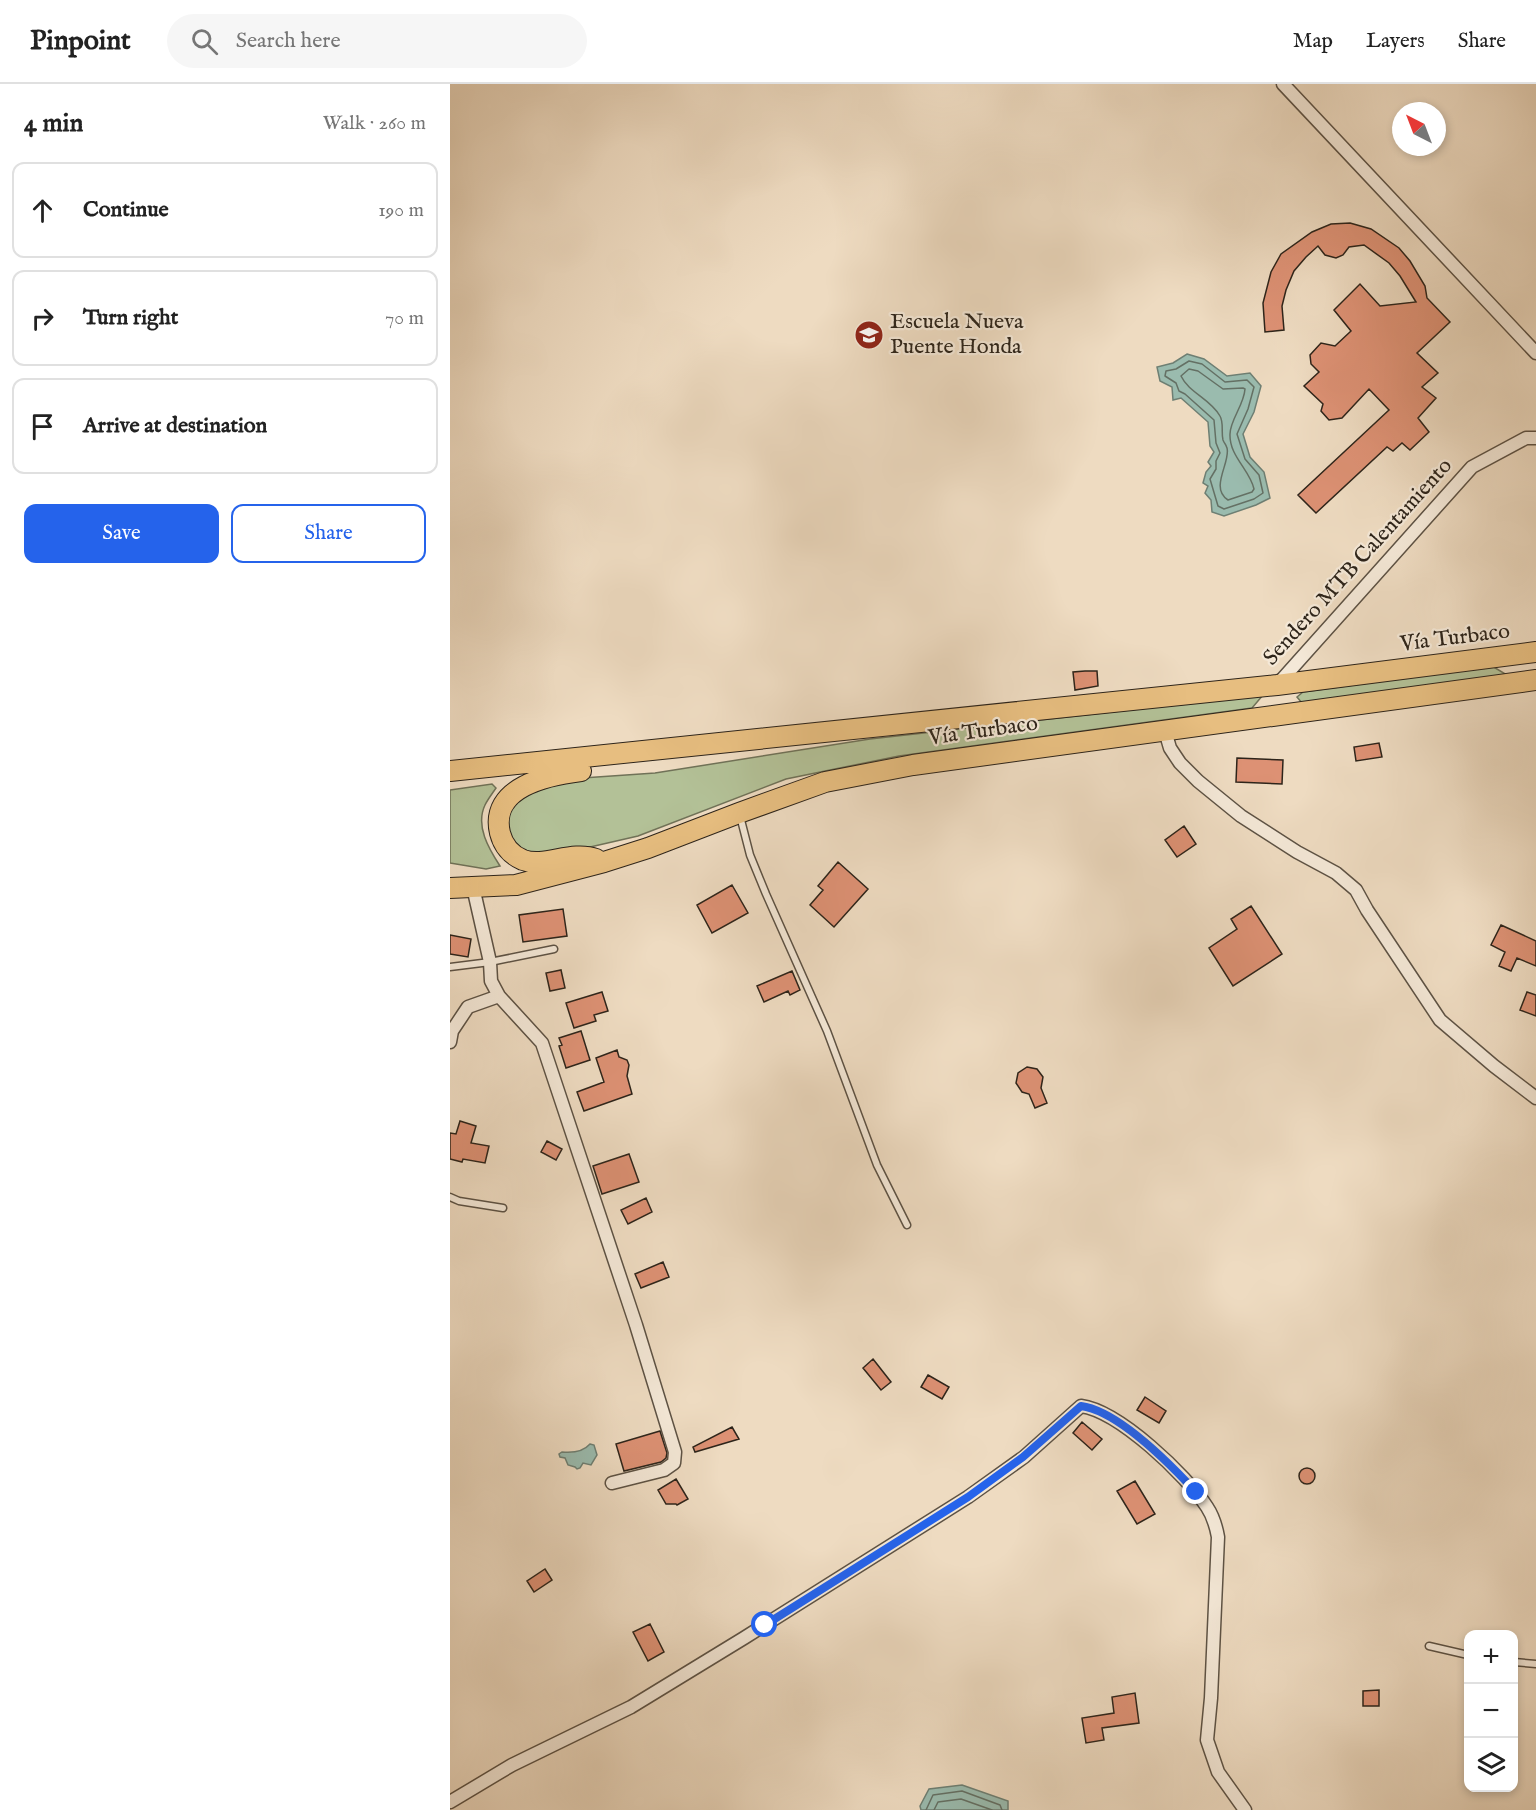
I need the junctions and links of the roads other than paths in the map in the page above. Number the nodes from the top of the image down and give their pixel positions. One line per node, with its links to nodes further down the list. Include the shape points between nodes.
1 (1283, 84): 2 (street)
2 (1536, 353)
3 (1536, 438): 6 (street, Sendero MTB Calentamiento, via 1526,438 1472,467)
4 (1536, 652): 6 (highway, Vía Turbaco)
5 (1536, 680): 7 (highway, Vía Turbaco)
6 (1277, 685): 8 (highway, Vía Turbaco)
7 (1166, 731): 10 (highway, Vía Turbaco, via 873,772 825,782); 19 (street, via 1170,748 1198,781 1240,816 1336,873 1356,890 1440,1020)
8 (744, 742): 9 (highway, Vía Turbaco); 11 (highway, via 717,754 562,773 528,784 506,800 499,828 505,846 519,859 531,863 584,855)
9 (450, 771)
10 (739, 813): 11 (highway, Vía Turbaco); 22 (lane, via 750,855 827,1031 877,1165)
11 (604, 862): 12 (highway, Vía Turbaco, via 516,885)
12 (473, 887): 13 (highway, Vía Turbaco); 15 (street)
13 (450, 888)
14 (554, 949): 15 (lane)
15 (490, 962): 16 (lane); 17 (street, via 491,981)
16 (450, 967)
17 (499, 996): 18 (street, via 468,1007 452,1031); 23 (street, via 542,1043 675,1452 674,1463 664,1470)
18 (450, 1042)
19 (1536, 1098)
20 (450, 1197): 21 (lane)
21 (503, 1208)
22 (907, 1225)
23 (612, 1484)
24 (1429, 1646): 25 (lane)
25 (1464, 1654)
26 (1518, 1662): 27 (lane)
27 (1536, 1664)
28 (450, 1802): 29 (street, via 512,1765 630,1707 744,1638 968,1497 1023,1457 1081,1406 1108,1416 1166,1459 1208,1508 1216,1527 1207,1740 1218,1772)
29 (1245, 1810)

